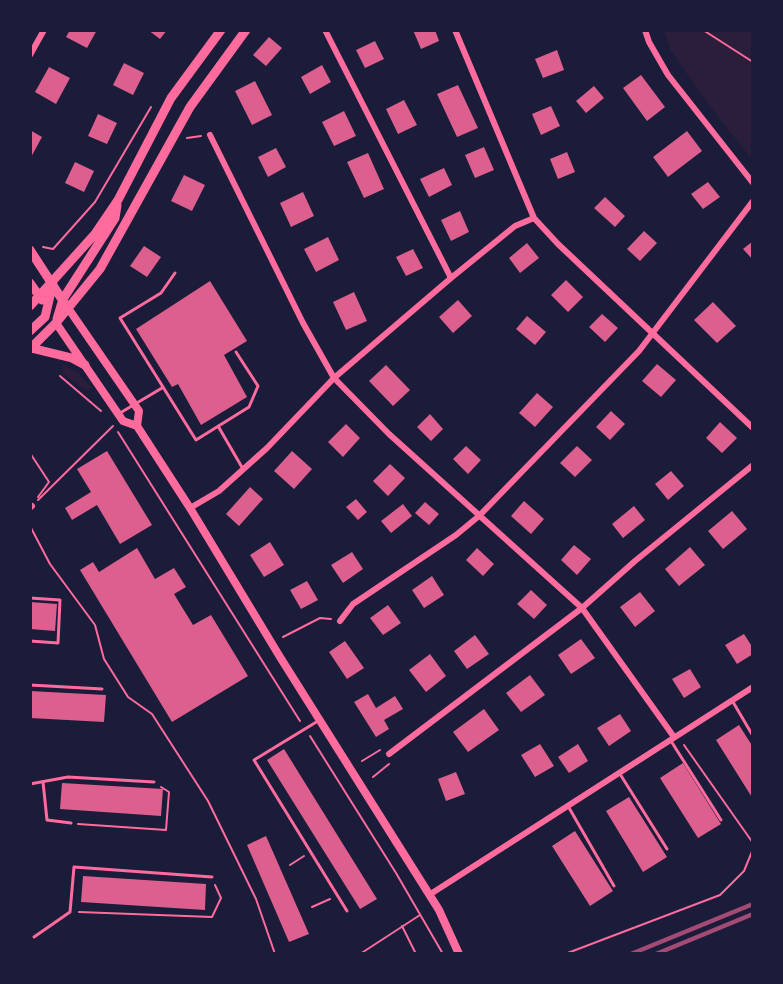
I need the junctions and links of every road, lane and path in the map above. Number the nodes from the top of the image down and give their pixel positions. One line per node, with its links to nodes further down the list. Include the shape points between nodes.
1 (44, 30): 8 (street)
2 (221, 30): 14 (main road, via 171,98)
3 (246, 30): 27 (main road, via 190,107 100,269)
4 (325, 30): 20 (street)
5 (455, 30): 16 (street)
6 (645, 30): 13 (street, via 668,75)
7 (703, 30): 9 (path)
8 (30, 55)
9 (753, 63)
10 (153, 104): 17 (path, via 95,202)
11 (210, 135): 12 (path); 35 (street)
12 (187, 138)
13 (753, 183)
14 (118, 200): 22 (main road); 24 (main road, via 115,218)
15 (753, 201): 30 (street)
16 (534, 218): 20 (street, via 515,226); 30 (street)
17 (53, 249)
18 (30, 250): 22 (main road)
19 (175, 273): 36 (lane, via 161,293 120,318)
20 (451, 278): 35 (street)
21 (30, 283): 23 (main road)
22 (53, 283): 23 (main road); 24 (main road); 26 (main road)
23 (40, 295): 25 (main road); 26 (main road)
24 (63, 299): 27 (main road); 28 (main road)
25 (30, 306)
26 (47, 308): 28 (main road); 29 (main road, via 45,317)
27 (68, 309): 28 (main road); 37 (street)
28 (56, 323): 31 (main road); 33 (street)
29 (30, 331)
30 (653, 333): 42 (street); 48 (street)
31 (31, 349): 33 (main road, via 72,358)
32 (236, 352): 41 (lane, via 258,386 249,407)
33 (85, 365): 38 (street)
34 (60, 376): 39 (path)
35 (334, 378): 45 (street); 48 (street)
36 (162, 388): 37 (lane); 41 (lane, via 196,440)
37 (134, 405): 38 (lane); 40 (street, via 139,411)
38 (119, 414): 40 (street, via 123,421)
39 (106, 417)
40 (137, 426): 47 (street)
41 (218, 426): 45 (lane)
42 (753, 428)
43 (30, 453): 46 (path, via 49,482)
44 (753, 465): 51 (street)
45 (243, 469): 47 (street, via 219,491)
46 (31, 507): 60 (path, via 114,426)
47 (190, 508): 59 (street)
48 (479, 516): 51 (street); 52 (street, via 353,604)
49 (30, 526): 89 (path, via 50,564 95,626 104,659 128,697 152,714 208,801 256,899)
50 (30, 598): 54 (lane, via 60,600 58,643)
51 (582, 609): 62 (street); 63 (street)
52 (340, 621): 53 (path, via 320,618)
53 (283, 637)
54 (30, 641)
55 (30, 685): 57 (lane)
56 (753, 687): 58 (street)
57 (102, 689)
58 (732, 700): 61 (lane); 62 (street)
59 (320, 720): 60 (lane); 80 (street)
60 (305, 729): 74 (lane, via 254,760); 85 (path)
61 (753, 736)
62 (672, 738): 65 (street); 71 (lane); 73 (path, via 689,748)
63 (389, 754): 64 (path, via 382,749); 66 (path, via 393,761)
64 (362, 761)
65 (620, 773): 70 (street); 75 (lane)
66 (373, 777)
67 (43, 782): 68 (lane, via 68,777); 69 (lane); 72 (lane, via 47,820)
68 (154, 782): 72 (path, via 169,792 166,830)
69 (30, 784)
70 (568, 806): 79 (lane); 80 (street)
71 (722, 820)
72 (71, 823)
73 (753, 843)
74 (309, 849): 77 (path); 81 (lane)
75 (666, 849)
76 (753, 849): 93 (path, via 744,871 720,895)
77 (290, 865)
78 (212, 877): 84 (lane, via 74,867); 84 (path, via 221,898 212,917)
79 (614, 886)
80 (429, 895): 88 (street)
81 (338, 896): 82 (path); 83 (lane)
82 (312, 907)
83 (347, 911)
84 (70, 912): 87 (lane)
85 (420, 915): 86 (path); 92 (path)
86 (402, 926): 90 (path); 91 (path)
87 (34, 937)
88 (458, 953)
89 (275, 954)
90 (360, 954)
91 (416, 954)
92 (443, 954)
93 (565, 954)

